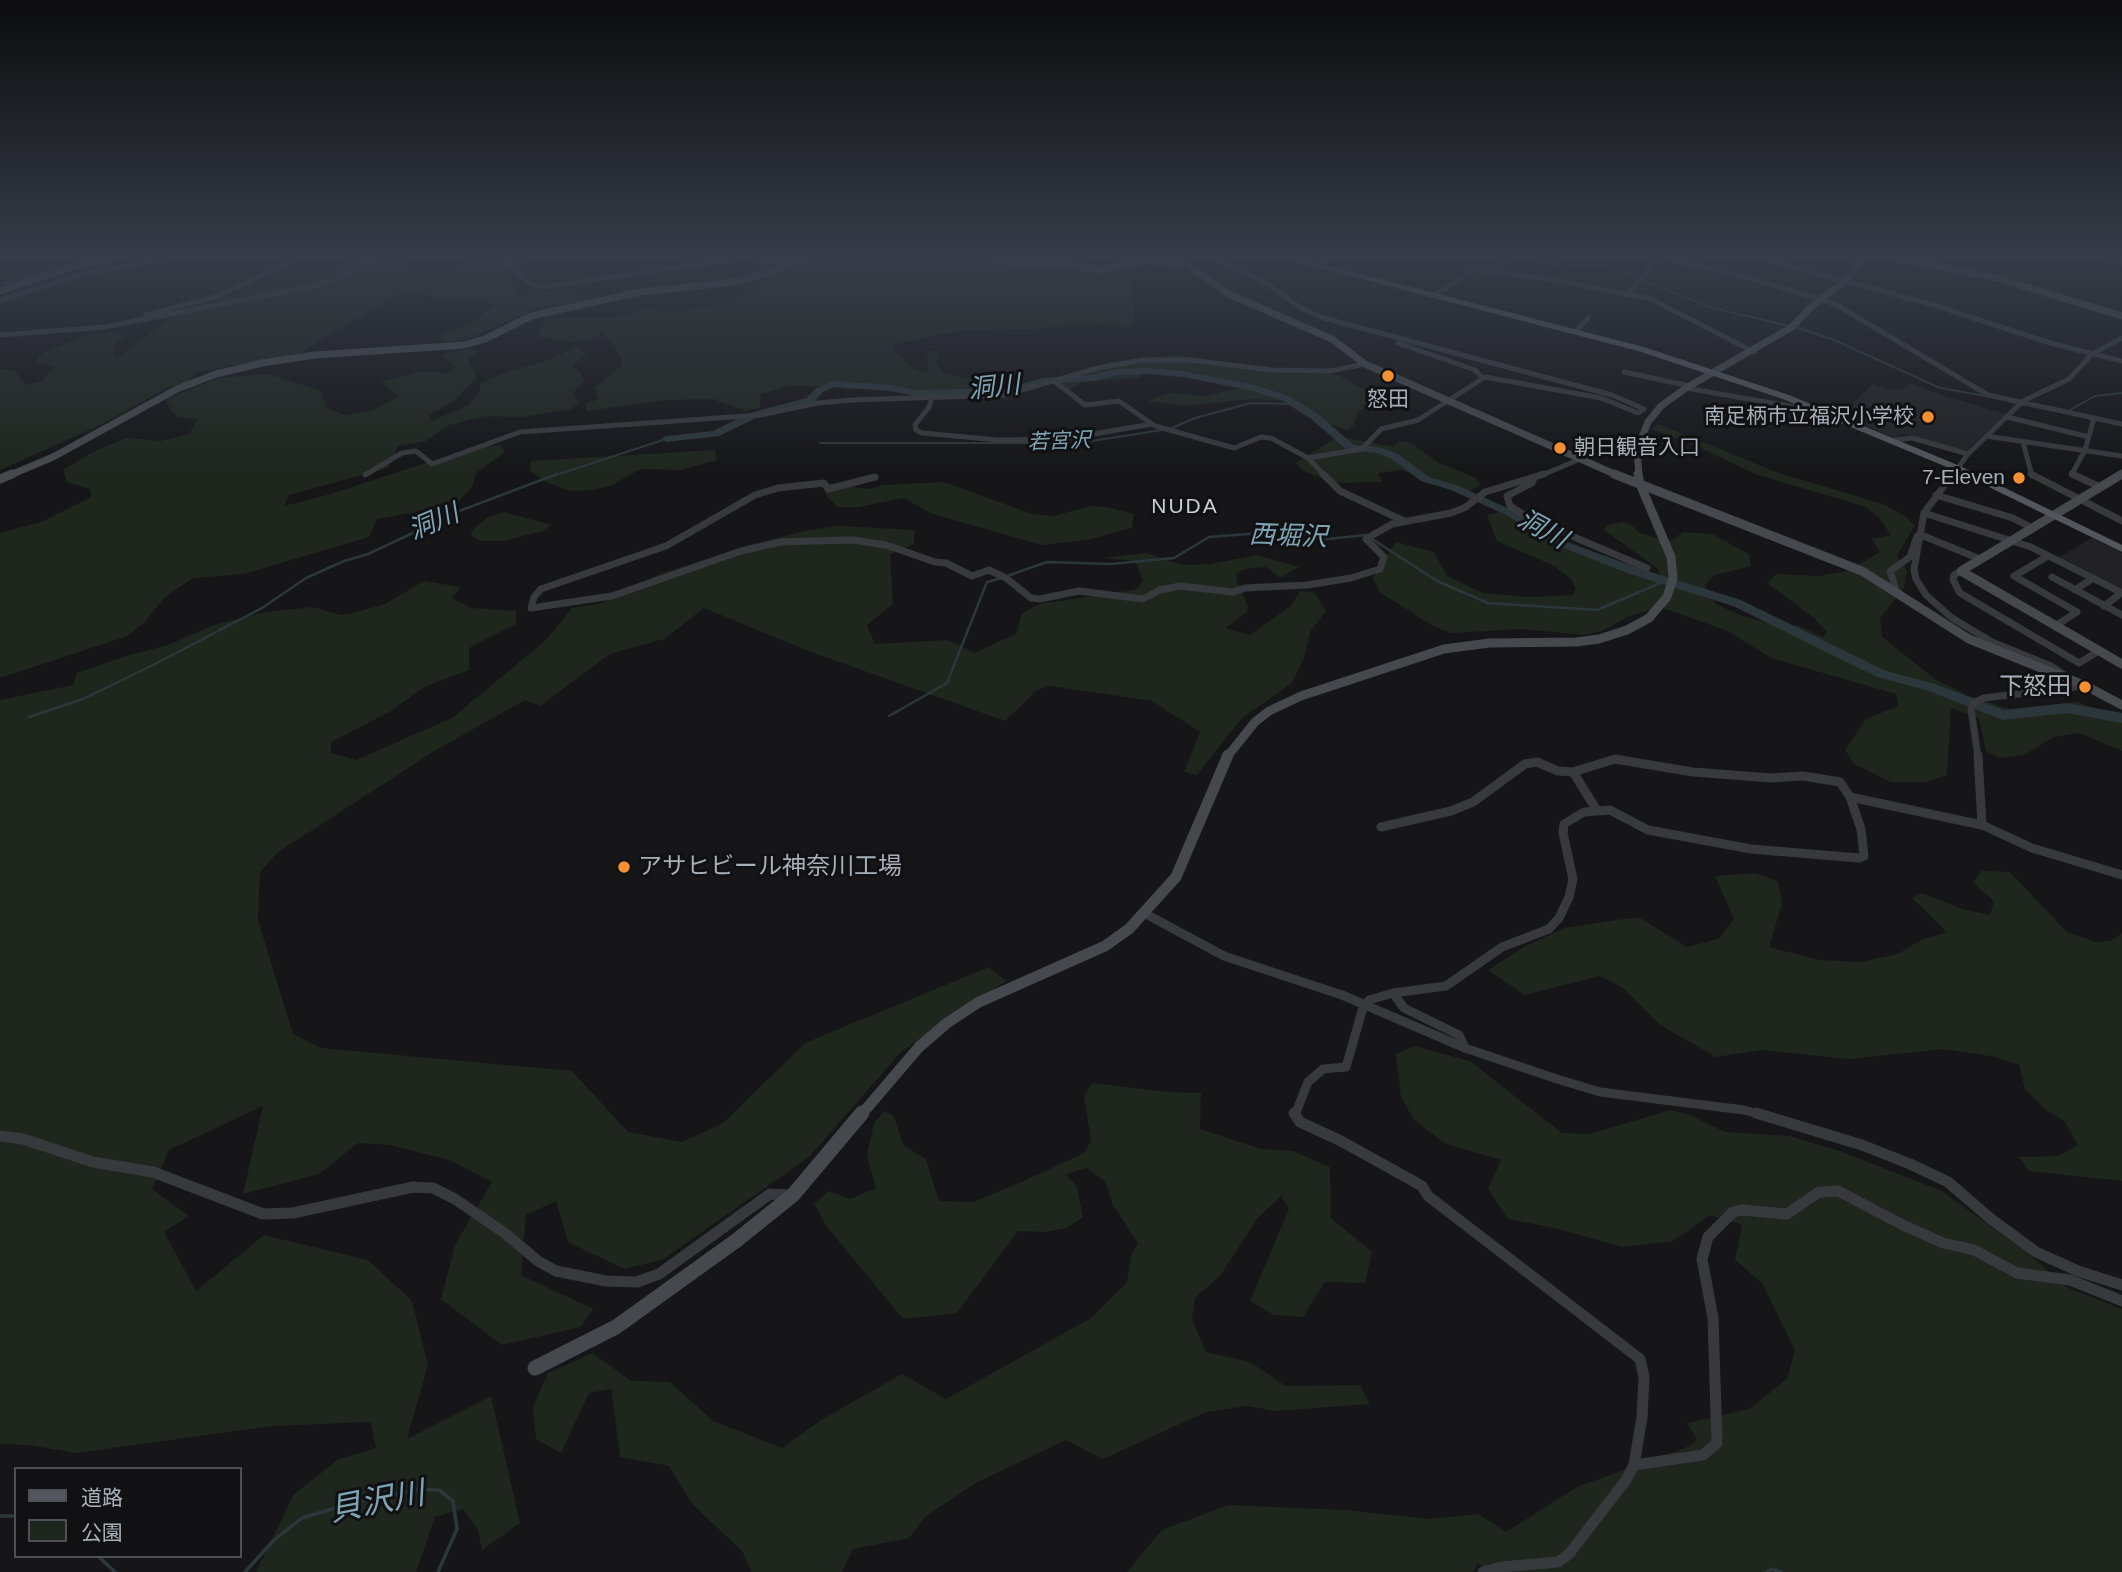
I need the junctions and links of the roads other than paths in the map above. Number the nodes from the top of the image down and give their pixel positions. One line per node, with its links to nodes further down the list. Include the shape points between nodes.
1 (66, 328): 12 (street)
2 (506, 328): 48 (street, via 464,345 315,355 216,374 177,389 53,457)
3 (1308, 328): 18 (street, via 1332,339)
4 (1362, 328): 13 (street)
5 (1561, 328): 11 (main road)
6 (1578, 328): 11 (street)
7 (1708, 328): 15 (street)
8 (1789, 328): 15 (street)
9 (1876, 328): 27 (street, via 1984,394)
10 (2005, 328): 16 (street)
11 (1575, 332): 20 (main road)
12 (0, 335)
13 (1398, 338): 21 (street, via 1397,343 1475,370); 24 (street, via 1612,395 1644,411)
14 (2122, 338): 16 (street)
15 (1754, 352): 20 (street)
16 (2092, 354): 17 (street); 27 (street, via 2069,379)
17 (2122, 361)
18 (1365, 365): 22 (street, via 1330,371 1271,370 1155,359); 26 (street)
19 (1624, 372): 23 (street)
20 (1714, 372): 23 (street); 28 (main road)
21 (1483, 377): 24 (street); 26 (street)
22 (1054, 381): 25 (street, via 1004,395); 32 (street, via 1084,405 1119,401)
23 (1688, 387): 28 (street); 29 (street)
24 (1577, 393): 29 (street)
25 (932, 397): 32 (street, via 915,425 922,433 998,440 1064,439); 45 (street, via 852,400 760,415 520,432 432,464 416,451 402,453)
26 (1448, 401): 41 (street, via 1418,420 1381,429 1362,449); 42 (street)
27 (2023, 401): 30 (street); 31 (street)
28 (1823, 412): 36 (main road)
29 (1651, 417): 49 (street, via 1637,450)
30 (2007, 418): 34 (street); 35 (street)
31 (2094, 418): 33 (street); 35 (street)
32 (1152, 424): 41 (street, via 1234,448 1271,438)
33 (2122, 424)
34 (1986, 436): 37 (street); 39 (street)
35 (2089, 437): 38 (street)
36 (1895, 440): 39 (street, via 1919,439); 43 (main road)
37 (2022, 442): 38 (street); 52 (street, via 2032,476)
38 (2085, 450): 40 (street); 50 (street, via 2072,474)
39 (1968, 454): 43 (street)
40 (2122, 456)
41 (1308, 458): 56 (street, via 1340,491)
42 (1580, 459): 47 (street); 49 (street)
43 (1957, 468): 51 (street); 54 (main road)
44 (2122, 474): 50 (street)
45 (365, 475)
46 (875, 477): 56 (street, via 828,489 824,483 755,495 666,546 541,589 531,608 612,596 741,551 811,541 886,545 946,562 972,576 989,570 1031,598 1079,591 1143,599 1171,587 1233,592 1307,585 1380,569 1384,557 1366,539 1392,524)
47 (1534, 478): 56 (street, via 1485,492 1451,513); 63 (street, via 1532,484 1507,496 1510,506)
48 (0, 479)
49 (1640, 484): 67 (street, via 1862,571); 84 (street, via 1667,545 1673,578 1667,597 1649,618 1599,639 1444,649 1269,711 1227,756 1176,877)
50 (2100, 487): 52 (street)
51 (1936, 495): 53 (street); 57 (street)
52 (2080, 500): 54 (street); 55 (street)
53 (1924, 513): 58 (street); 59 (street)
54 (2055, 516): 57 (street); 60 (main road)
55 (2122, 521)
56 (1406, 522)
57 (2032, 528): 59 (street)
58 (1921, 535): 62 (street); 67 (street, via 1914,539 1907,560 1890,571); 75 (street, via 1914,573 1939,608 1992,642 2051,666)
59 (2011, 541): 61 (street); 62 (street)
60 (2122, 549)
61 (2048, 556): 66 (street); 72 (street, via 2014,576 2077,612)
62 (1980, 559): 64 (street)
63 (1647, 568)
64 (1961, 571): 72 (street); 73 (street, via 1953,580 1961,593 2079,663)
65 (2052, 577): 68 (street)
66 (2093, 578): 68 (street); 69 (street)
67 (1896, 590): 75 (street, via 1983,647)
68 (2075, 590): 70 (street)
69 (2122, 593): 70 (street)
70 (2104, 606): 71 (street)
71 (2122, 615)
72 (2055, 626): 73 (street)
73 (2098, 651): 74 (street)
74 (2122, 664)
75 (2070, 679): 76 (street)
76 (2087, 686): 77 (street); 81 (street, via 1975,702 1971,709)
77 (2122, 705)
78 (1573, 772): 79 (street, via 1615,759 1693,772 1840,782); 80 (street); 82 (street, via 1537,762 1525,764 1474,802)
79 (1850, 797): 80 (street, via 1861,829 1864,856 1859,858 1751,849 1675,836); 81 (street)
80 (1597, 809): 85 (street, via 1564,824 1573,879 1559,918 1549,929 1502,947 1446,986)
81 (1982, 825): 83 (street, via 2042,852)
82 (1381, 827)
83 (2122, 876)
84 (1144, 913): 86 (street, bridge, via 1224,956 1342,995); 88 (street, via 1105,946 979,1002 947,1023 919,1047)
85 (1393, 993): 86 (street, via 1404,1008 1459,1035); 92 (street, via 1369,1000 1346,1067 1323,1069 1308,1082 1294,1114 1300,1122 1422,1186 1428,1196 1633,1351 1644,1377)
86 (1465, 1048): 89 (street, via 1600,1093 1744,1110 1862,1146 1948,1182 2036,1252)
87 (0, 1136): 88 (street, via 93,1162 153,1172 263,1214 293,1213 413,1187 433,1188 556,1271 606,1281 637,1282 659,1274 770,1194)
88 (793, 1195): 91 (street, via 616,1327)
89 (2122, 1285)
90 (2122, 1301): 92 (street, via 2070,1280 2017,1273 1974,1250 1903,1225 1838,1191 1819,1192 1787,1214 1733,1212 1708,1237 1702,1259 1713,1318 1717,1443 1703,1455)
91 (535, 1368)
92 (1634, 1465): 93 (street, via 1569,1554 1558,1562)
93 (1483, 1572)

